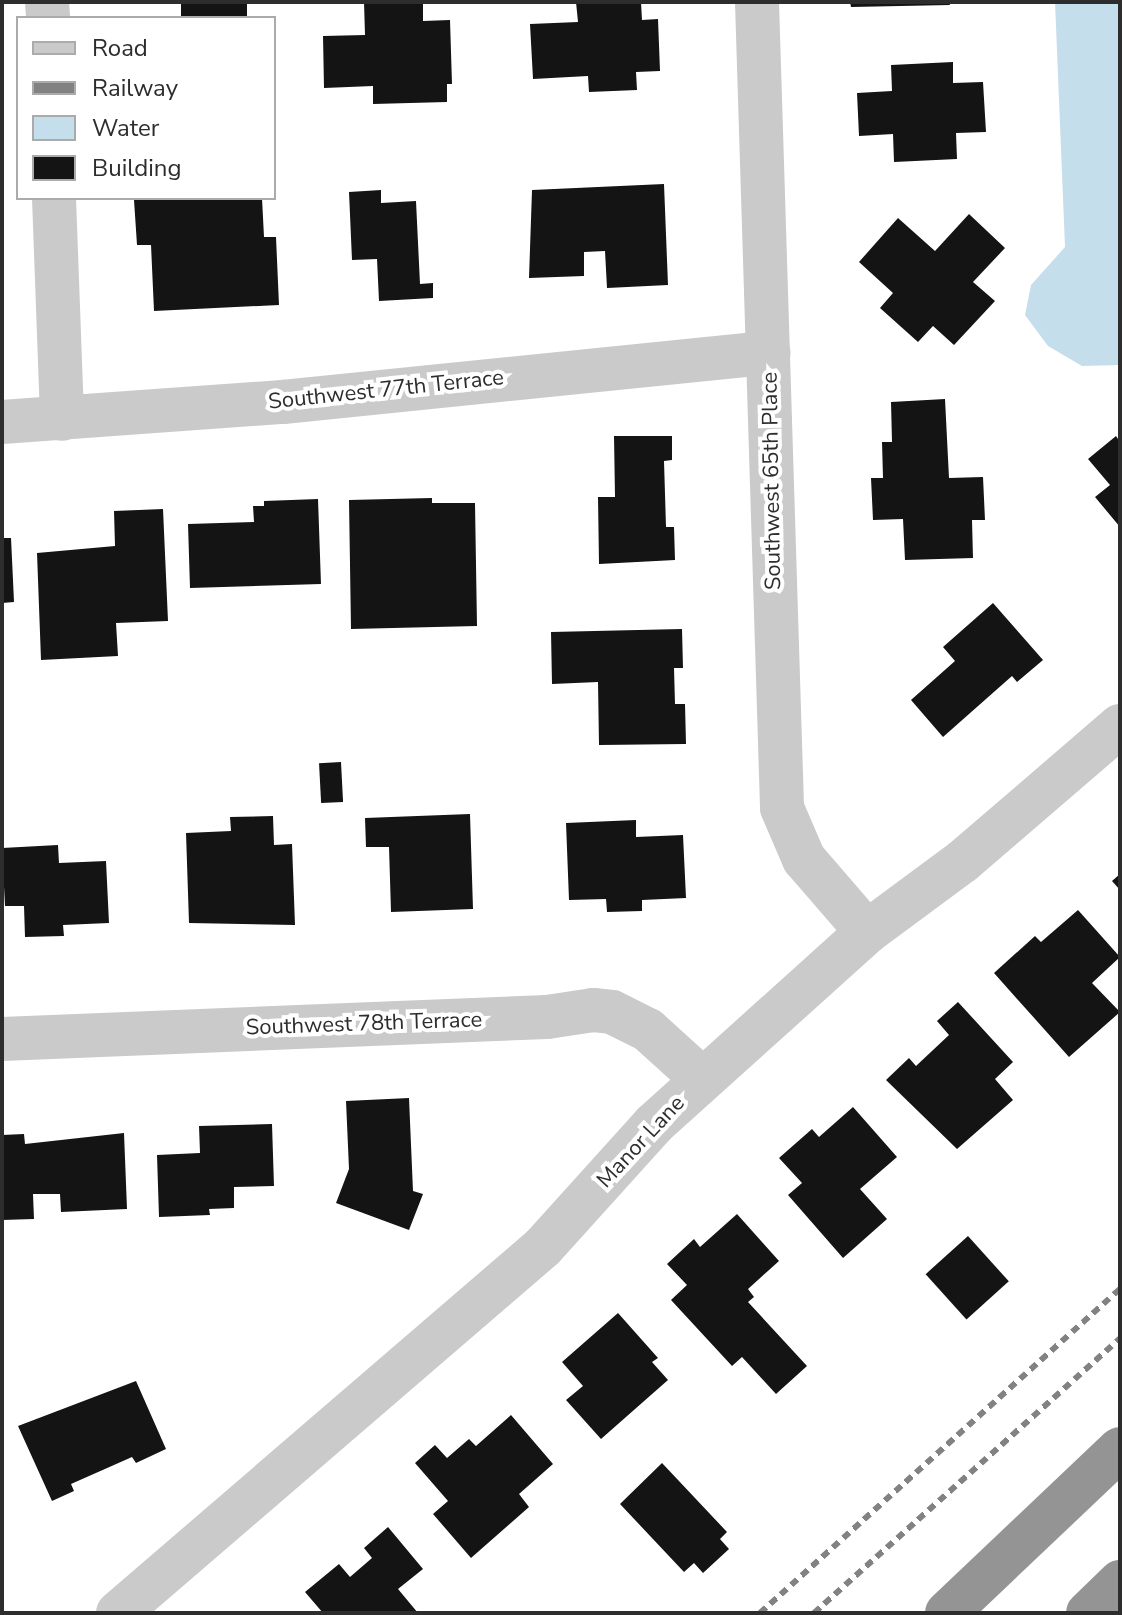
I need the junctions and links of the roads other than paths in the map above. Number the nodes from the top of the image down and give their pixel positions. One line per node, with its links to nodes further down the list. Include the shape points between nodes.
1 (757, 2): 3 (street, Southwest 65th Place)
2 (54, 200): 4 (street)
3 (769, 353): 4 (street, Southwest 77th Terrace); 7 (street, Southwest 65th Place, via 782,808 804,859)
4 (62, 419): 5 (street, Southwest 77th Terrace)
5 (2, 422)
6 (1120, 726): 7 (street, Manor Lane, via 963,861)
7 (867, 932): 9 (street, Manor Lane)
8 (2, 1039): 9 (street, Southwest 78th Terrace, via 531,1018 593,1010 612,1012 648,1030)
9 (702, 1079): 12 (street, Manor Lane, via 543,1247)
10 (1120, 1449): 13 (highway)
11 (1120, 1582): 14 (highway)
12 (118, 1613)
13 (947, 1613)
14 (1088, 1613)

